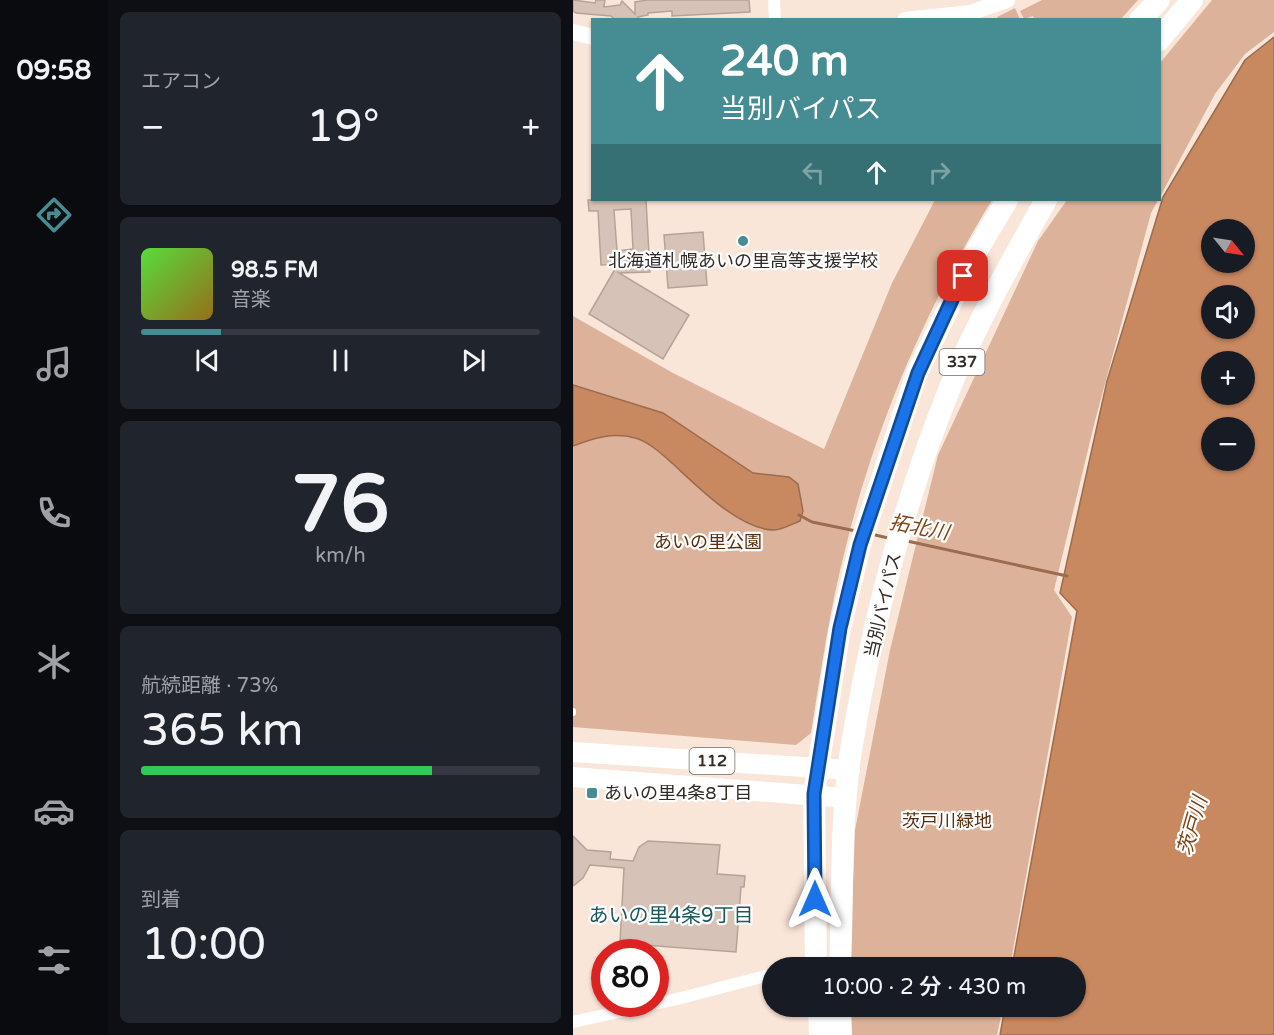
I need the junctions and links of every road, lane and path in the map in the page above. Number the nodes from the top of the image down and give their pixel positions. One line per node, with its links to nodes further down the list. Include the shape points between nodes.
1 (774, 0): 6 (street)
2 (1007, 0): 5 (street)
3 (1159, 0): 8 (highway)
4 (1192, 0): 11 (highway)
5 (990, 13): 7 (street)
6 (775, 18)
7 (924, 18)
8 (1142, 18)
9 (573, 32): 10 (street)
10 (591, 36)
11 (1161, 38)
12 (1006, 201): 15 (highway, 当別バイパス / 337, via 973,257 918,373 864,533 840,628)
13 (1045, 201): 16 (highway, 当別バイパス / 337, via 1000,281 949,391 899,540 874,639)
14 (573, 752): 15 (main road, 112)
15 (819, 769): 16 (main road, 112); 18 (highway, 当別バイパス / 337)
16 (850, 770): 19 (highway, 当別バイパス / 337)
17 (573, 777): 18 (main road, 112)
18 (814, 794): 19 (main road, 112); 20 (highway, 当別バイパス / 337)
19 (846, 798): 21 (highway, 当別バイパス / 337)
20 (809, 957)
21 (840, 957)
22 (762, 977): 25 (street)
23 (819, 1017): 26 (highway)
24 (840, 1017): 27 (highway)
25 (573, 1022)
26 (820, 1035)
27 (841, 1035)

